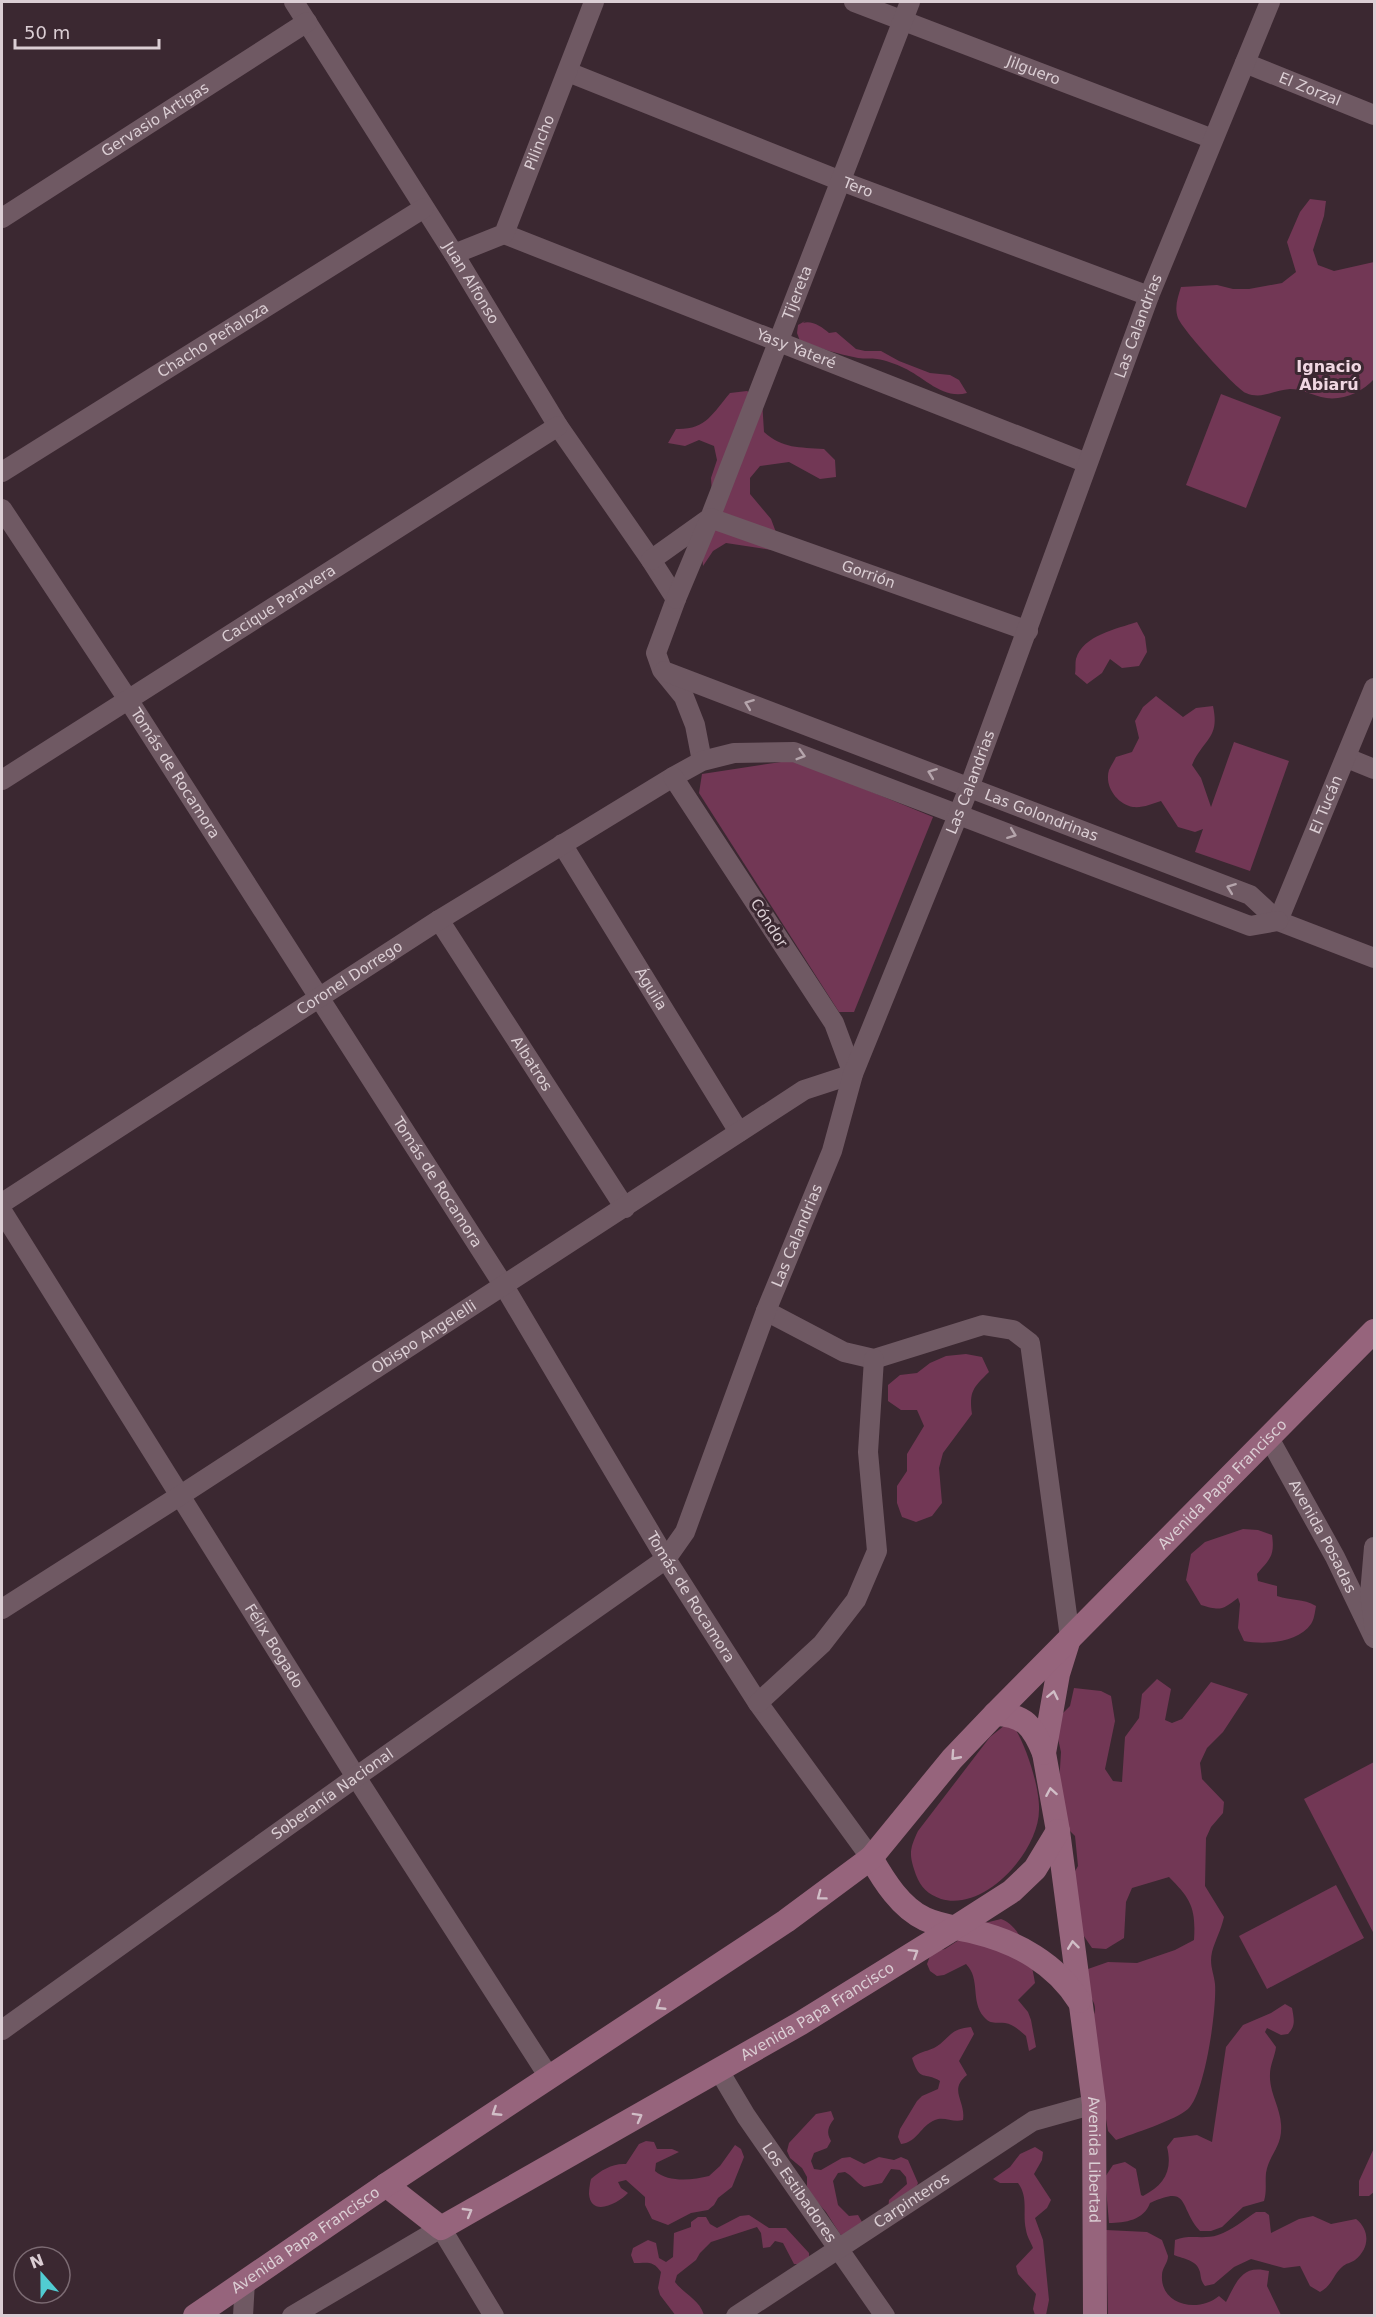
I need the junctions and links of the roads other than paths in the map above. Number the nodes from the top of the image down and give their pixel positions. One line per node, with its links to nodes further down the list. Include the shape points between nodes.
1 (294, 2): 7 (street, Juan Alfonso)
2 (594, 2): 9 (street, Pilincho)
3 (854, 2): 6 (street, Jilguero)
4 (910, 2): 6 (street, Tijereta)
5 (1270, 2): 8 (street, Las Calandrias)
6 (903, 21): 11 (street, Jilguero); 12 (street, Tijereta)
7 (307, 22): 13 (street, Juan Alfonso); 14 (street, Gervasio Artigas)
8 (1245, 63): 10 (street, El Zorzal); 11 (street, Las Calandrias)
9 (568, 72): 12 (street, Tero); 15 (street, Pilincho)
10 (1374, 116)
11 (1213, 139): 17 (street, Las Calandrias)
12 (841, 181): 17 (street, Tero); 18 (street, Tijereta)
13 (424, 208): 16 (street, Juan Alfonso); 21 (street, Chacho Peñaloza)
14 (2, 218)
15 (504, 234): 16 (street); 18 (street, Yasy Yateré)
16 (454, 254): 19 (street, Juan Alfonso)
17 (1149, 296): 20 (street, Las Calandrias)
18 (780, 342): 20 (street, Yasy Yateré); 23 (street, Tijereta)
19 (558, 426): 24 (street, Juan Alfonso); 29 (street, Cacique Paravera)
20 (1087, 463): 26 (street, Las Calandrias)
21 (2, 472)
22 (2, 509): 29 (street, Tomás de Rocamora)
23 (710, 518): 24 (street); 25 (street, Tijereta); 26 (street, Gorrión)
24 (651, 560): 25 (street, Juan Alfonso)
25 (676, 599): 27 (street, Tijereta, via 656,653)
26 (1028, 631): 35 (street, Las Calandrias)
27 (663, 670): 31 (street, via 684,697 695,725); 35 (street, Las Golondrinas, one-way to 27)
28 (1374, 688): 30 (street, El Tucán)
29 (129, 701): 34 (street, Cacique Paravera); 41 (street, Tomás de Rocamora)
30 (1347, 758): 32 (street); 39 (street, El Tucán)
31 (702, 761): 33 (street, Coronel Dorrego); 36 (street, Las Golondrinas, one-way to 36, via 734,753 794,752)
32 (1374, 769)
33 (673, 777): 37 (street, Coronel Dorrego); 42 (street, Cóndor, via 834,1023)
34 (2, 780)
35 (969, 788): 36 (street, Las Calandrias); 39 (street, Las Golondrinas, one-way to 35, via 1250,896)
36 (957, 813): 39 (street, Las Golondrinas, one-way to 39, via 1250,926); 42 (street, Las Calandrias)
37 (562, 844): 38 (street, Coronel Dorrego); 43 (street, Águila)
38 (438, 920): 41 (street, Coronel Dorrego); 45 (street, Albatros)
39 (1278, 921): 40 (street, Las Golondrinas)
40 (1374, 958)
41 (319, 997): 44 (street, Coronel Dorrego); 47 (street, Tomás de Rocamora)
42 (853, 1074): 43 (street, Obispo Angelelli, via 804,1090); 48 (street, Las Calandrias, via 832,1151)
43 (740, 1132): 45 (street, Obispo Angelelli)
44 (2, 1203)
45 (625, 1208): 47 (street, Obispo Angelelli)
46 (2, 1211): 52 (street, Félix Bogado)
47 (504, 1286): 52 (street, Obispo Angelelli); 54 (street, Tomás de Rocamora)
48 (766, 1311): 50 (street, via 844,1352); 54 (street, Las Calandrias, via 685,1532)
49 (1374, 1331): 51 (main road, Avenida Papa Francisco)
50 (874, 1359): 57 (street, via 983,1325 1013,1330 1030,1343); 59 (street, via 868,1452 877,1551 856,1600 822,1644)
51 (1269, 1438): 57 (main road, Avenida Papa Francisco); 58 (street, Avenida Posadas, via 1335,1557)
52 (181, 1495): 55 (street, Obispo Angelelli); 62 (street, Félix Bogado)
53 (1374, 1547): 56 (street, via 1370,1594)
54 (666, 1559): 59 (street, Tomás de Rocamora); 62 (street, Soberanía Nacional)
55 (2, 1609)
56 (1374, 1616)
57 (1070, 1637): 60 (main road, Avenida Papa Francisco); 61 (main road, Avenida Papa Francisco, one-way to 57, via 1058,1674)
58 (1374, 1638)
59 (758, 1704): 64 (street, Tomás de Rocamora)
60 (995, 1714): 61 (main road, via 1012,1714 1026,1722); 64 (main road, Avenida Papa Francisco, one-way to 64, via 952,1759)
61 (1044, 1753): 63 (main road, Avenida Papa Francisco, one-way to 61)
62 (356, 1777): 67 (street, Soberanía Nacional); 69 (street, Félix Bogado)
63 (1058, 1831): 65 (main road, Avenida Papa Francisco, via 1035,1869 1020,1884); 66 (main road, Avenida Libertad, one-way to 63)
64 (871, 1858): 65 (main road, Avenida Libertad, via 907,1906 926,1919); 69 (main road, Avenida Papa Francisco, one-way to 69, via 786,1921)
65 (956, 1927): 66 (main road, Avenida Libertad, via 1016,1945 1057,1973); 68 (main road, Avenida Papa Francisco, one-way to 65, via 801,2023)
66 (1080, 2003): 70 (main road, Avenida Libertad)
67 (2, 2030)
68 (718, 2069): 72 (main road, Avenida Papa Francisco, one-way to 68); 73 (street, Los Estibadores)
69 (549, 2077): 71 (main road, Avenida Papa Francisco, one-way to 71)
70 (1094, 2104): 73 (street, Carpinteros, via 1033,2121); 81 (main road, Avenida Libertad)
71 (386, 2185): 72 (main road, Avenida Papa Francisco); 74 (main road, Avenida Papa Francisco)
72 (441, 2228): 77 (street); 78 (street)
73 (839, 2250): 79 (street, Carpinteros); 80 (street, Los Estibadores)
74 (245, 2281): 75 (main road, Avenida Papa Francisco); 76 (street)
75 (195, 2316)
76 (243, 2316)
77 (292, 2316)
78 (494, 2316)
79 (736, 2316)
80 (885, 2316)
81 (1095, 2316)

